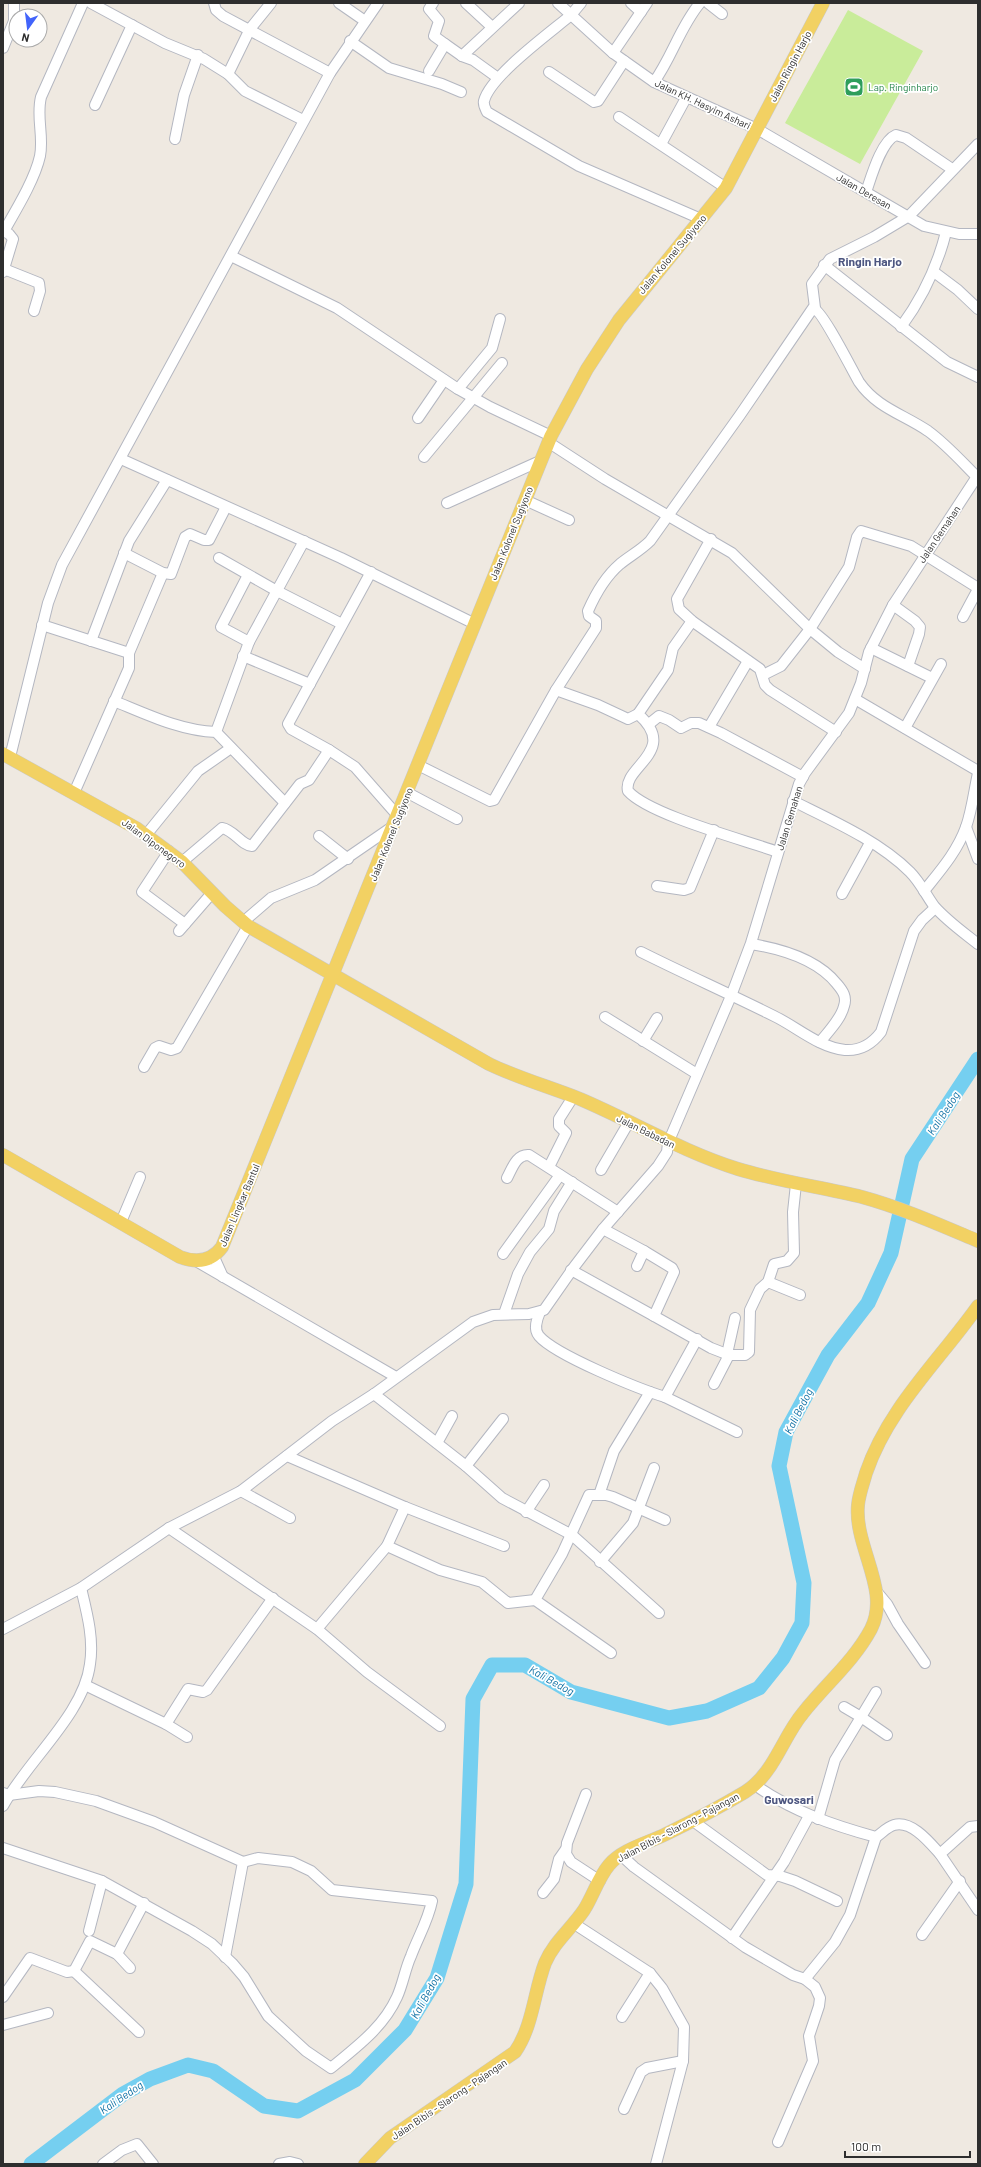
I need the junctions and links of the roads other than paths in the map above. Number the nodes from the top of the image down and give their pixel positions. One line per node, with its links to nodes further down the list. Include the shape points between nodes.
1 (14, 3): 27 (street, via 14,20)
2 (83, 3): 52 (street, via 41,97 38,109 40,155)
3 (91, 3): 22 (street)
4 (214, 3): 24 (street, via 216,10 224,16)
5 (272, 3): 24 (street)
6 (339, 3): 21 (street)
7 (378, 3): 21 (street)
8 (433, 3): 26 (street, via 429,7 439,21 434,36)
9 (466, 3): 23 (street)
10 (519, 3): 23 (street)
11 (558, 3): 20 (street, Jalan KH. Hasyim Ashari)
12 (581, 3): 20 (street)
13 (631, 3): 18 (street)
14 (647, 3): 18 (street)
15 (700, 3): 37 (street, via 684,26 670,58)
16 (708, 3): 19 (street)
17 (823, 3): 43 (main road, Jalan Ringin Harjo)
18 (641, 12): 28 (street)
19 (722, 14)
20 (571, 15): 28 (street, Jalan KH. Hasyim Ashari); 36 (street)
21 (365, 21): 25 (street)
22 (132, 25): 29 (street, via 165,43); 40 (street)
23 (492, 27): 30 (street)
24 (250, 29): 34 (street); 35 (street)
25 (350, 41): 34 (street); 38 (street, via 389,68)
26 (444, 44): 30 (street); 32 (street)
27 (3, 48)
28 (613, 54): 31 (street, Jalan KH. Hasyim Ashari)
29 (198, 56): 35 (street); 44 (street, via 184,95)
30 (462, 56): 36 (street, via 473,60)
31 (624, 61): 33 (street, via 598,101 594,102); 37 (street, Jalan KH. Hasyim Ashari)
32 (429, 71)
33 (549, 72)
34 (330, 73): 42 (street)
35 (228, 74): 42 (street, via 250,94)
36 (498, 78): 51 (street, via 484,99 487,112 586,170)
37 (654, 82): 39 (street, Jalan KH. Hasyim Ashari)
38 (461, 92)
39 (686, 98): 43 (street, Jalan KH. Hasyim Ashari); 45 (street)
40 (94, 105)
41 (619, 117): 45 (street)
42 (303, 120): 55 (street)
43 (757, 129): 48 (main road, Jalan Kolonel Sugiyono); 49 (street, Jalan Deresan)
44 (175, 139)
45 (661, 144): 48 (street)
46 (976, 148): 47 (street)
47 (952, 169): 49 (street, via 906,138 894,135 873,169); 50 (street)
48 (726, 188): 51 (main road, Jalan Kolonel Sugiyono)
49 (866, 192): 50 (street, Jalan Deresan)
50 (909, 216): 53 (street, Jalan Deresan, via 924,226); 56 (street, via 830,259)
51 (702, 219): 70 (main road, Jalan Kolonel Sugiyono, via 636,297 615,326 587,369)
52 (4, 231): 57 (street, via 13,239)
53 (946, 232): 54 (street, Jalan Deresan); 58 (street)
54 (978, 234)
55 (231, 256): 66 (street, via 340,310); 72 (street)
56 (824, 265): 59 (street, via 812,284); 63 (street)
57 (4, 270): 61 (street, via 39,283 40,291)
58 (934, 272): 60 (street); 63 (street, via 921,298)
59 (815, 308): 74 (street, via 860,383 873,398 938,439); 79 (street, via 811,310 740,415)
60 (978, 309)
61 (34, 311)
62 (500, 319): 67 (street, via 492,348)
63 (901, 327): 65 (street, via 946,362)
64 (502, 363): 68 (street)
65 (978, 377)
66 (444, 380): 67 (street); 69 (street)
67 (458, 389): 68 (street)
68 (474, 398): 70 (street); 71 (street)
69 (418, 418)
70 (550, 439): 73 (main road, Jalan Kolonel Sugiyono); 79 (street, via 605,479)
71 (424, 457)
72 (121, 459): 75 (street); 96 (street, via 62,565)
73 (540, 462): 76 (main road, Jalan Kolonel Sugiyono); 77 (street)
74 (977, 476): 84 (street, Jalan Gemahan)
75 (167, 480): 78 (street); 83 (street, via 134,531)
76 (525, 500): 80 (street); 95 (main road, Jalan Kolonel Sugiyono)
77 (447, 503)
78 (226, 507): 82 (street); 87 (street, via 209,540 187,535 172,573)
79 (667, 515): 81 (street); 110 (street, via 650,541 605,580 588,612 596,621 596,628)
80 (569, 520)
81 (711, 539): 93 (street, via 677,599 679,609); 97 (street, via 732,553)
82 (304, 541): 86 (street); 90 (street)
83 (124, 553): 87 (street); 98 (street)
84 (925, 554): 89 (street); 91 (street, Jalan Gemahan); 97 (street, via 911,546 861,531 849,567)
85 (220, 558): 88 (street)
86 (371, 572): 94 (street); 95 (street)
87 (163, 573): 101 (street)
88 (248, 575): 90 (street); 99 (street, via 221,627)
89 (978, 588): 92 (street)
90 (276, 591): 94 (street); 99 (street)
91 (893, 605): 100 (street, Jalan Gemahan); 105 (street, via 920,627 920,634)
92 (963, 617)
93 (692, 621): 103 (street); 113 (street, via 673,648 668,670)
94 (342, 624): 109 (street)
95 (475, 624): 122 (main road, Jalan Kolonel Sugiyono)
96 (42, 625): 98 (street); 121 (street)
97 (810, 628): 106 (street, via 838,652); 107 (street, via 781,666)
98 (91, 641): 101 (street)
99 (249, 642): 102 (street)
100 (871, 648): 105 (street); 106 (street, Jalan Gemahan)
101 (129, 653): 112 (street, via 130,664)
102 (243, 656): 109 (street); 117 (street)
103 (748, 661): 107 (street, via 760,669); 115 (street)
104 (941, 664): 108 (street)
105 (908, 666): 108 (street)
106 (865, 670): 111 (street, Jalan Gemahan)
107 (763, 675): 118 (street, via 766,687)
108 (932, 678): 116 (street)
109 (310, 684): 120 (street, via 288,724)
110 (556, 690): 113 (street, via 628,719); 122 (street, via 493,801)
111 (855, 699): 116 (street); 118 (street, Jalan Gemahan)
112 (114, 701): 117 (street, via 187,728); 125 (street)
113 (638, 714): 114 (street)
114 (649, 724): 115 (street, via 659,716 681,728 691,723); 132 (street, via 652,749 630,780 628,791 655,808)
115 (709, 727): 124 (street)
116 (905, 728): 123 (street)
117 (216, 732): 119 (street)
118 (836, 732): 124 (street, Jalan Gemahan)
119 (230, 748): 128 (street); 133 (street, via 198,771)
120 (329, 750): 128 (street, via 309,780 300,784); 130 (street, via 359,770)
121 (6, 755): 125 (main road, Jalan Diponegoro)
122 (418, 765): 126 (main road, Jalan Kolonel Sugiyono)
123 (978, 772): 131 (street)
124 (803, 777): 127 (street, Jalan Gemahan)
125 (74, 793): 133 (main road, Jalan Diponegoro, via 116,815)
126 (408, 793): 129 (street); 130 (main road, Jalan Kolonel Sugiyono)
127 (793, 801): 135 (street); 137 (street, Jalan Gemahan)
128 (285, 803): 140 (street, via 252,846 230,830 222,828)
129 (457, 819)
130 (396, 821): 138 (street); 152 (main road, Jalan Kolonel Sugiyono)
131 (966, 827): 139 (street); 142 (street, via 951,858)
132 (714, 830): 137 (street); 143 (street, via 690,888 684,890)
133 (146, 835): 136 (main road, Jalan Diponegoro)
134 (319, 836): 138 (street)
135 (870, 843): 141 (street, via 899,862); 146 (street)
136 (169, 852): 140 (main road, Jalan Diponegoro); 145 (street, via 142,892 182,928)
137 (778, 852): 149 (street, Jalan Gemahan)
138 (348, 859): 148 (street, via 315,880 271,898)
139 (978, 859)
140 (182, 862): 145 (main road, Jalan Diponegoro)
141 (915, 878): 142 (street); 144 (street)
142 (935, 878): 144 (street)
143 (657, 886)
144 (924, 891): 147 (street)
145 (212, 893): 148 (main road, Jalan Diponegoro)
146 (842, 894)
147 (935, 908): 150 (street); 157 (street, via 914,931 887,1017 876,1039 862,1048 850,1050 834,1048)
148 (245, 924): 152 (main road, Jalan Diponegoro); 158 (street, via 177,1048 155,1048)
149 (750, 944): 153 (street, Jalan Gemahan); 157 (street, via 778,949 817,966 843,990 845,1000 842,1012)
150 (978, 944)
151 (641, 952): 153 (street)
152 (334, 975): 160 (main road, Jalan Babadan, via 489,1064); 177 (main road, Jalan Lingkar Bantul, via 229,1233)
153 (731, 996): 157 (street, via 775,1016); 159 (street, Jalan Gemahan)
154 (605, 1017): 156 (street)
155 (657, 1018): 156 (street)
156 (643, 1041): 159 (street)
157 (820, 1042)
158 (144, 1068)
159 (697, 1074): 162 (street, Jalan Gemahan)
160 (573, 1097): 161 (main road, Jalan Babadan); 164 (street, via 559,1119 559,1126 566,1133)
161 (629, 1122): 162 (main road, Jalan Babadan); 165 (street)
162 (668, 1143): 170 (main road, Jalan Babadan, via 718,1162); 171 (street, Jalan Gemahan, via 667,1152 658,1166)
163 (3, 1155): 172 (main road)
164 (549, 1167): 166 (street); 168 (street, via 530,1156 522,1155 517,1158)
165 (601, 1170)
166 (560, 1175): 169 (street); 176 (street)
167 (140, 1176): 172 (street)
168 (507, 1178)
169 (572, 1182): 171 (street); 186 (street, via 554,1211 549,1229 530,1252 518,1274)
170 (796, 1184): 174 (main road, Jalan Babadan, via 879,1202); 182 (street, via 793,1212 794,1253 787,1261 774,1264)
171 (618, 1212): 173 (street, Jalan Gemahan)
172 (121, 1222): 178 (main road, via 180,1257)
173 (603, 1229): 175 (street); 180 (street, Jalan Gemahan)
174 (978, 1241)
175 (644, 1251): 179 (street); 187 (street, via 672,1268 674,1272)
176 (503, 1254)
177 (214, 1256): 178 (main road, Jalan Lingkar Bantul); 181 (street)
178 (196, 1261): 181 (street)
179 (637, 1266)
180 (571, 1270): 185 (street, Jalan Gemahan, via 547,1308); 187 (street)
181 (222, 1277): 191 (street)
182 (768, 1282): 183 (street); 190 (street, via 760,1289 750,1310 749,1352 745,1356)
183 (800, 1295)
184 (978, 1306): 217 (main road, Jalan Bibis - Slarong - Pajangan, via 896,1412 882,1434 869,1465 857,1513 860,1536)
185 (540, 1312): 186 (street); 193 (street, via 536,1328 538,1335 564,1353)
186 (504, 1314): 191 (street, via 473,1322)
187 (654, 1316): 189 (street)
188 (735, 1318): 190 (street)
189 (697, 1339): 190 (street); 195 (street)
190 (728, 1355): 192 (street)
191 (396, 1377): 194 (street)
192 (714, 1384)
193 (650, 1392): 195 (street); 205 (street, via 614,1451)
194 (374, 1394): 199 (street); 200 (street, via 332,1421)
195 (665, 1397): 198 (street)
196 (452, 1416): 199 (street)
197 (502, 1419): 201 (street)
198 (737, 1432)
199 (437, 1443): 201 (street)
200 (287, 1456): 204 (street); 206 (street)
201 (466, 1466): 208 (street, via 502,1498)
202 (654, 1468): 207 (street)
203 (544, 1485): 208 (street)
204 (241, 1491): 209 (street); 211 (street)
205 (599, 1495): 207 (street, via 613,1497); 212 (street, via 592,1494 587,1498)
206 (405, 1506): 213 (street); 214 (street)
207 (639, 1508): 210 (street); 215 (street, via 629,1529)
208 (526, 1512): 212 (street)
209 (290, 1518)
210 (665, 1520)
211 (169, 1528): 216 (street); 218 (street)
212 (572, 1535): 215 (street); 219 (street)
213 (387, 1546): 219 (street, via 440,1570 482,1582 508,1603); 222 (street)
214 (504, 1546)
215 (600, 1562): 220 (street)
216 (81, 1588): 221 (street); 225 (street, via 91,1645)
217 (877, 1592): 224 (street); 233 (main road, Jalan Bibis - Slarong - Pajangan, via 877,1611 867,1635 843,1668 802,1714 769,1769)
218 (273, 1598): 222 (street); 229 (street, via 207,1690 203,1692 188,1689)
219 (535, 1600): 223 (street)
220 (659, 1613)
221 (3, 1629)
222 (317, 1629): 230 (street, via 367,1672)
223 (611, 1653)
224 (925, 1663)
225 (85, 1686): 229 (street); 234 (street, via 57,1730)
226 (876, 1692): 228 (street)
227 (844, 1707): 228 (street)
228 (861, 1717): 231 (street); 237 (street, via 835,1760)
229 (166, 1724): 232 (street)
230 (440, 1726)
231 (887, 1735)
232 (187, 1737)
233 (755, 1785): 237 (street, via 781,1802); 238 (main road, Jalan Bibis - Slarong - Pajangan)
234 (6, 1794): 236 (street); 245 (street, via 50,1792 96,1801 154,1822)
235 (586, 1794): 242 (street)
236 (3, 1806)
237 (813, 1817): 240 (street); 246 (street)
238 (693, 1821): 244 (main road, Jalan Bibis - Slarong - Pajangan); 246 (street)
239 (978, 1826): 243 (street, via 970,1827)
240 (876, 1837): 243 (street, via 889,1827 903,1824 916,1831); 263 (street, via 850,1915 835,1942)
241 (3, 1848): 247 (street)
242 (566, 1849): 249 (street, via 566,1856 571,1862); 250 (street, via 559,1859 554,1879)
243 (940, 1854): 248 (street)
244 (621, 1855): 249 (main road, Jalan Bibis - Slarong - Pajangan, via 610,1864); 257 (street)
245 (243, 1862): 259 (street); 259 (street, via 258,1858 292,1862 311,1871 332,1890 432,1901 398,1995 389,2012 372,2034 331,2068 306,2051 268,2016 244,1977)
246 (773, 1877): 251 (street, via 780,1876 795,1881); 257 (street)
247 (102, 1881): 252 (street); 255 (street)
248 (960, 1881): 253 (street); 256 (street)
249 (600, 1882): 254 (main road, Jalan Bibis - Slarong - Pajangan)
250 (543, 1893)
251 (837, 1902)
252 (144, 1903): 258 (street); 259 (street, via 212,1944)
253 (978, 1910)
254 (574, 1923): 262 (street); 276 (main road, Jalan Bibis - Slarong - Pajangan, via 556,1943 546,1960 525,2034 515,2052 390,2138)
255 (88, 1931)
256 (922, 1935)
257 (732, 1938): 263 (street, via 793,1975)
258 (117, 1954): 260 (street); 261 (street, via 90,1941)
259 (225, 1957)
260 (130, 1968)
261 (74, 1971): 264 (street, via 67,1972 30,1958); 268 (street)
262 (650, 1973): 266 (street); 269 (street, via 662,1988 684,2027)
263 (805, 1979): 271 (street, via 815,1987 820,1998 820,2006 808,2036 813,2062)
264 (3, 1997)
265 (48, 2013): 267 (street)
266 (622, 2017)
267 (3, 2025)
268 (139, 2032)
269 (683, 2061): 270 (street, via 642,2071); 277 (street)
270 (624, 2109)
271 (778, 2142)
272 (103, 2164): 273 (street, via 122,2150 136,2144)
273 (153, 2164)
274 (279, 2164): 275 (street)
275 (298, 2164)
276 (365, 2164)
277 (656, 2164)

